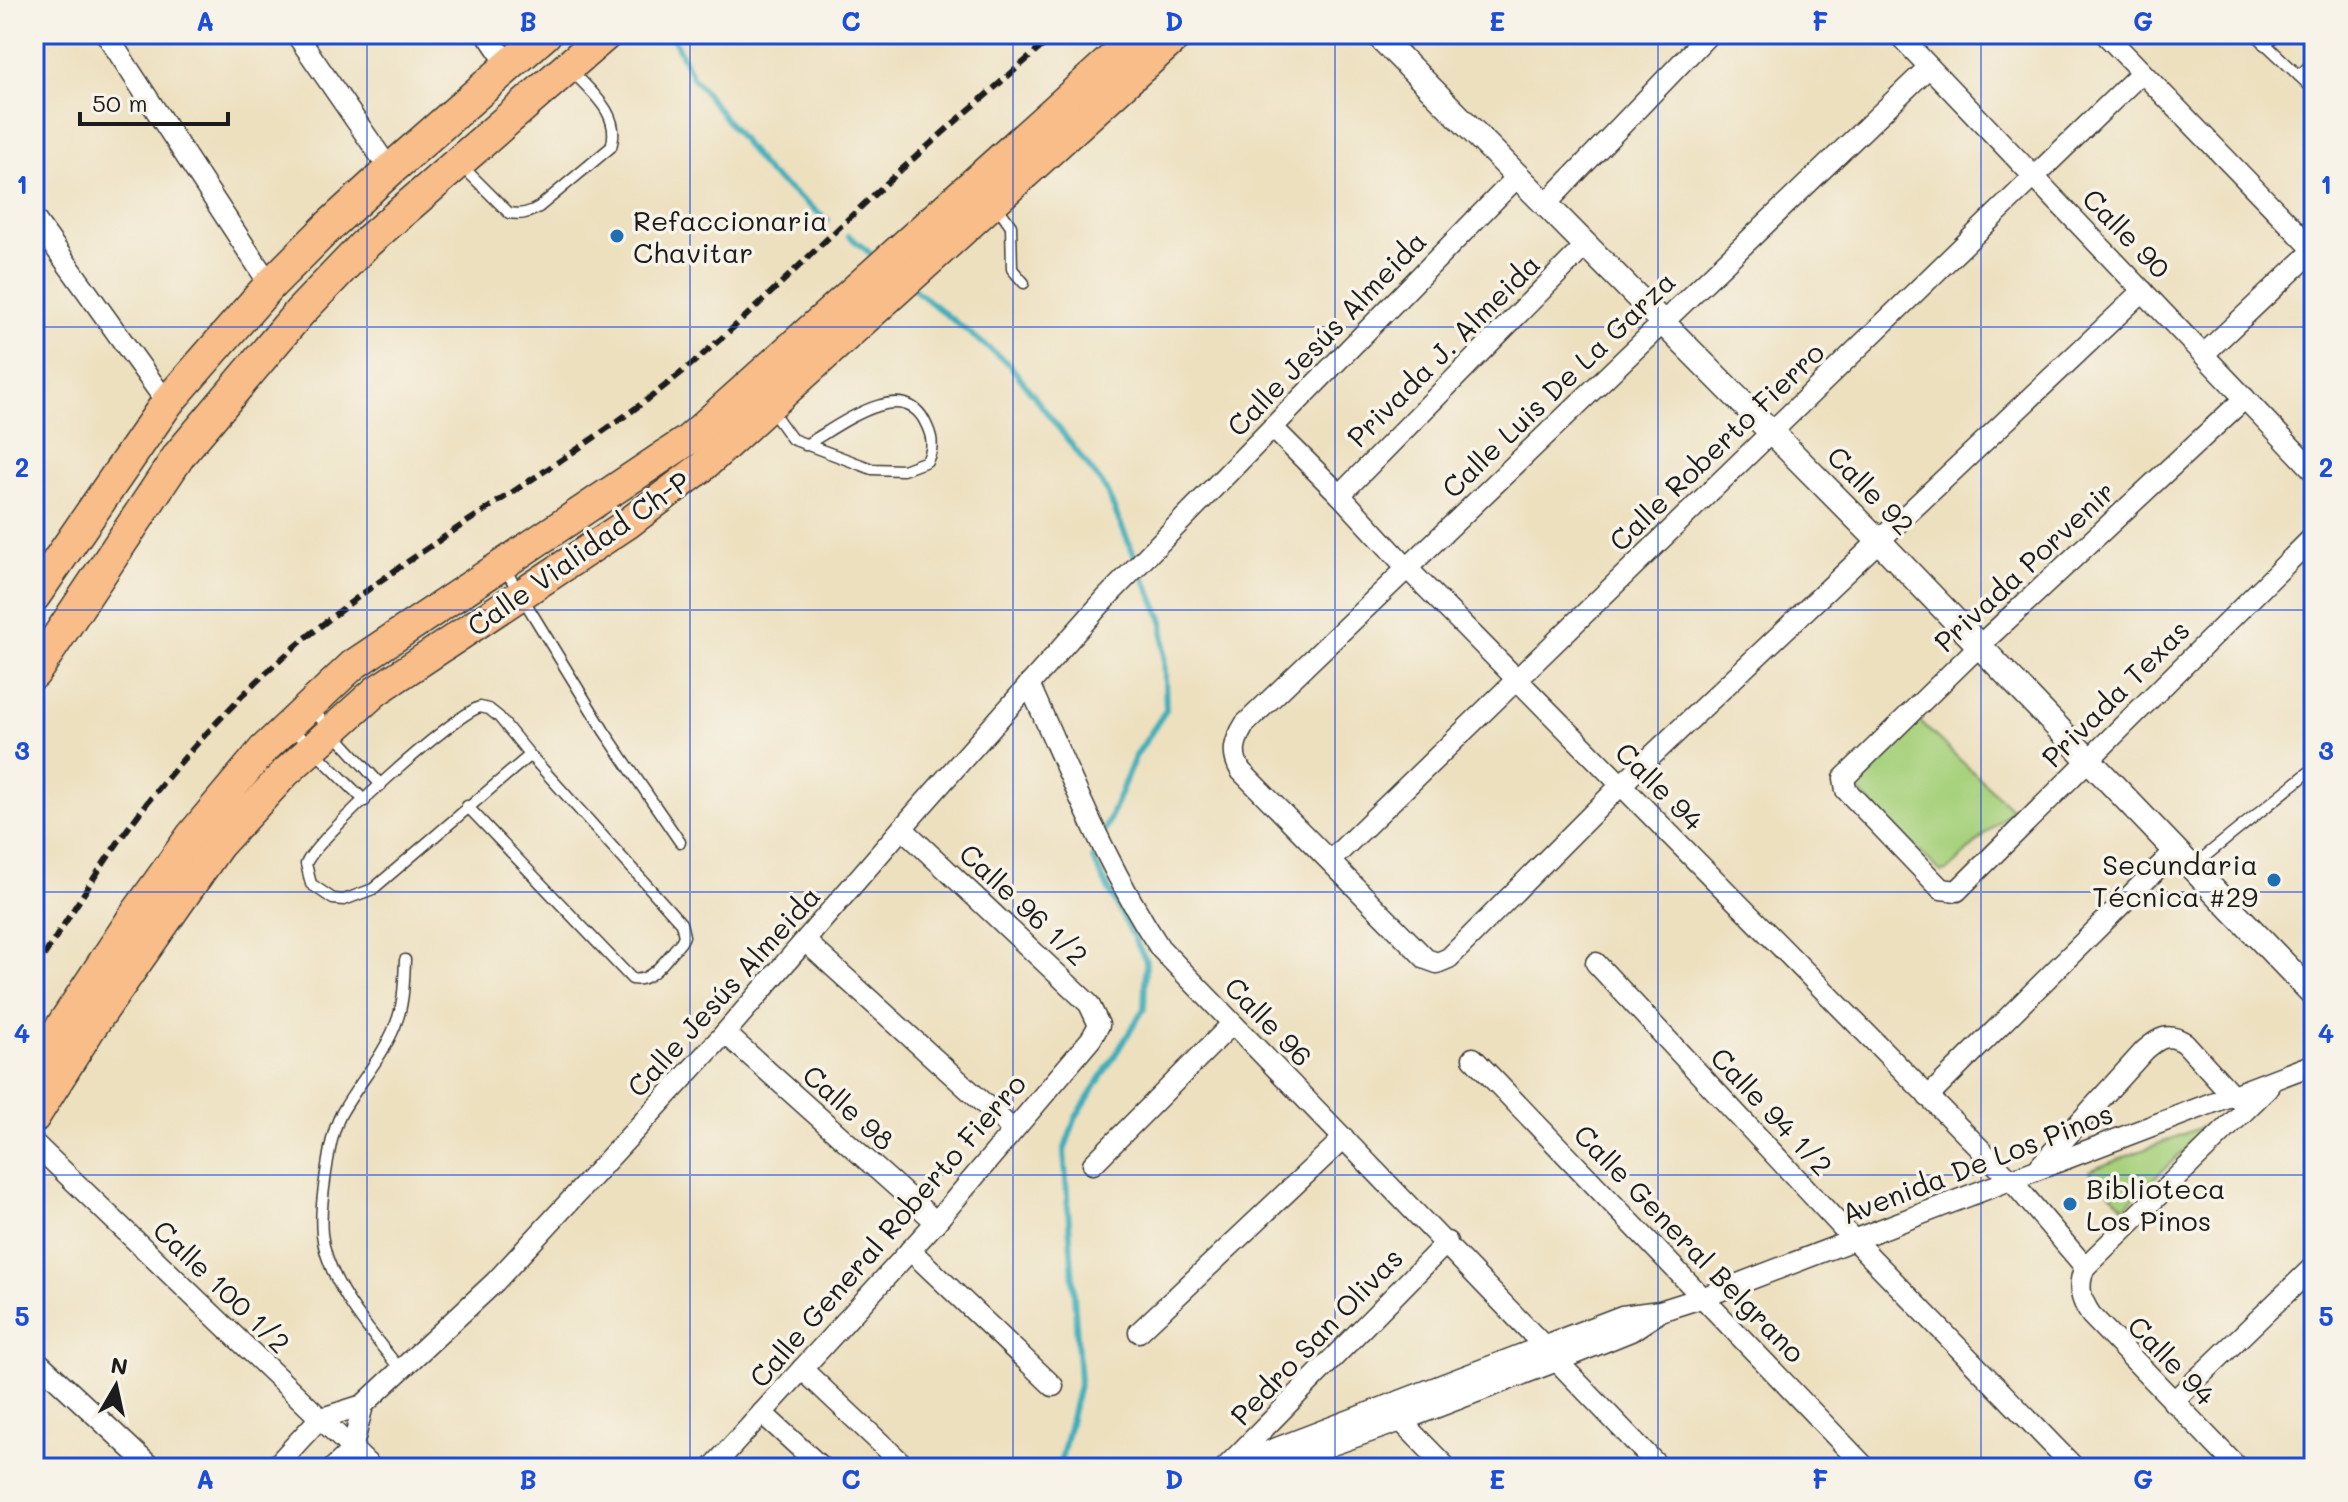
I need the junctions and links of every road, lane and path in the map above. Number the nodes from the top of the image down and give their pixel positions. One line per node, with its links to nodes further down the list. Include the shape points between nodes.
1 (106, 34): 32 (street)
2 (296, 34): 23 (street)
3 (487, 34): 16 (street)
4 (545, 34): 16 (highway)
5 (1139, 34): 26 (main road, Calle Vialidad Ch-P)
6 (1179, 34): 26 (main road, Calle Vialidad Ch-P)
7 (1709, 34): 27 (street)
8 (1898, 34): 18 (street, Calle 90)
9 (2105, 34): 19 (street)
10 (2255, 34): 14 (lane)
11 (2277, 34): 14 (lane)
12 (1380, 35): 24 (street, Calle 92)
13 (604, 37): 17 (highway)
14 (2265, 45): 20 (lane)
15 (2314, 61): 20 (lane)
16 (508, 65): 23 (highway)
17 (568, 67): 22 (highway); 22 (lane, via 615,125 611,147 539,207 518,215 509,213)
18 (1929, 67): 25 (street, Calle 90); 34 (street, Calle Luis De La Garza)
19 (2141, 73): 25 (street, Calle Roberto Fierro); 30 (street)
20 (2299, 76): 21 (lane)
21 (2314, 90)
22 (459, 163): 51 (highway, via 367,242 235,386 180,454)
23 (390, 170): 32 (highway)
24 (1518, 176): 27 (street, Calle 92); 39 (street, Calle Jesús Almeida)
25 (2034, 177): 33 (street, Calle 90); 40 (street, Calle Roberto Fierro)
26 (985, 191): 31 (lane, via 1011,226 1012,269); 36 (main road, Calle Vialidad Ch-P)
27 (1546, 204): 29 (street, Calle 92)
28 (34, 218): 38 (street)
29 (1586, 245): 34 (street, Calle 92); 43 (street, Privada J. Almeida)
30 (2314, 250): 35 (street)
31 (1024, 283)
32 (270, 285): 38 (highway)
33 (2143, 291): 35 (street, Calle 90); 45 (street)
34 (1662, 321): 40 (street, Calle 92); 47 (street, Calle Luis De La Garza)
35 (2204, 354): 37 (street, Calle 90)
36 (762, 393): 41 (lane, via 792,439); 46 (main road, Calle Vialidad Ch-P); 48 (main road, Calle Vialidad Ch-P, via 701,468)
37 (2245, 398): 42 (street, Calle 90); 50 (street, Privada Porvenir)
38 (167, 403): 49 (highway)
39 (1273, 428): 43 (street, Calle 94); 53 (street, Calle Jesús Almeida)
40 (1771, 431): 45 (street, Calle 92); 52 (street, Calle Roberto Fierro)
41 (805, 445): 41 (lane, via 888,471 927,461 933,444 911,405 884,402)
42 (2314, 471)
43 (1340, 495): 47 (street, Calle 94)
44 (2314, 536): 57 (street, Privada Texas)
45 (1879, 541): 50 (street, Calle 92); 60 (street)
46 (502, 564): 48 (lane); 54 (main road, Calle Vialidad Ch-P, via 353,665)
47 (1408, 569): 52 (street, Calle 94); 66 (street, Calle Luis De La Garza, via 1245,724 1234,747 1241,771)
48 (521, 594): 55 (main road, Calle Vialidad Ch-P, via 376,691); 64 (lane, via 604,731)
49 (34, 596)
50 (1979, 646): 57 (street, Calle 92); 67 (street, Privada Porvenir, via 1844,778 1846,790 1941,889)
51 (34, 673)
52 (1517, 680): 60 (street, Calle 94); 66 (street, Calle Roberto Fierro)
53 (1029, 684): 63 (street, Calle Jesús Almeida); 72 (street, Calle 96, via 1132,904 1160,948)
54 (300, 717): 55 (lane); 55 (lane); 77 (main road, Calle Vialidad Ch-P, via 263,750 191,836)
55 (322, 739): 59 (lane); 61 (lane); 81 (main road, Calle Vialidad Ch-P, via 219,845)
56 (530, 755): 59 (lane, via 499,717 480,707 460,717); 62 (lane); 62 (lane, via 681,923 681,942 649,976 632,979)
57 (2087, 760): 65 (street, Calle 92); 67 (street, Privada Texas)
58 (2314, 768): 65 (lane)
59 (381, 785): 61 (lane)
60 (1621, 785): 66 (street, via 1449,958 1437,963); 79 (street, Calle 94)
61 (365, 801): 62 (lane, via 315,848 306,864 311,884 333,899 373,889)
62 (467, 806)
63 (902, 828): 68 (street, Calle Jesús Almeida); 73 (street, Calle 96 1/2, via 1089,1004)
64 (680, 842)
65 (2183, 859): 71 (street, Calle 92); 79 (street)
66 (1331, 860)
67 (1957, 891)
68 (805, 941): 74 (street, Calle Jesús Almeida); 82 (street)
69 (405, 960): 98 (lane, via 397,1023 339,1118 322,1219 337,1280)
70 (1596, 963): 89 (street, Calle 94 1/2)
71 (2314, 995)
72 (1232, 1024): 83 (street, Calle 96); 85 (street)
73 (1099, 1025): 82 (street, Calle General Roberto Fierro)
74 (725, 1033): 88 (street, Calle 98); 98 (street, Calle Jesús Almeida, via 495,1282)
75 (1473, 1058): 94 (street, Calle General Belgrano)
76 (2314, 1064): 78 (street, Avenida De Los Pinos)
77 (34, 1067)
78 (2274, 1081): 80 (street, Avenida De Los Pinos); 93 (street)
79 (1928, 1097): 87 (street, Calle 94)
80 (2234, 1097): 86 (street, Avenida De Los Pinos); 86 (street, via 2185,1043 2160,1038)
81 (34, 1118)
82 (1013, 1130): 88 (street, Calle General Roberto Fierro)
83 (1344, 1138): 90 (street, Calle 96); 95 (street)
84 (34, 1143): 104 (street, Calle 100 1/2)
85 (1093, 1164)
86 (2038, 1169): 87 (street, Avenida De Los Pinos)
87 (2011, 1180): 89 (street, Avenida De Los Pinos); 93 (street, Calle 94)
88 (936, 1222): 91 (street, Calle General Roberto Fierro)
89 (1854, 1240): 94 (street, Avenida De Los Pinos); 120 (street, Calle 94 1/2)
90 (1447, 1242): 96 (street, Calle 96); 107 (street, Pedro San Olivas)
91 (910, 1250): 99 (street, Calle General Roberto Fierro); 100 (street)
92 (2314, 1266): 101 (street)
93 (2082, 1274): 101 (street, Calle 94, via 2083,1304)
94 (1704, 1297): 96 (street, Avenida De Los Pinos, via 1660,1311 1631,1331); 119 (street, Calle General Belgrano)
95 (1139, 1332)
96 (1550, 1353): 105 (street, Avenida De Los Pinos); 107 (street, Avenida De Los Pinos); 118 (street, Calle 96)
97 (34, 1358): 108 (street)
98 (400, 1369): 102 (street, Calle Jesús Almeida)
99 (802, 1369): 103 (street, Calle General Roberto Fierro); 114 (street)
100 (1053, 1386)
101 (2173, 1402): 121 (street, Calle 94)
102 (363, 1405): 104 (street, Calle Jesús Almeida); 106 (street)
103 (762, 1413): 112 (street, Calle General Roberto Fierro); 113 (street)
104 (319, 1419): 106 (street, Calle 100 1/2); 109 (street, Calle Jesús Almeida)
105 (1401, 1421): 107 (street, Avenida De Los Pinos); 117 (street)
106 (352, 1450): 110 (street); 111 (street, Calle 100 1/2)
107 (1264, 1459): 115 (street, Pedro San Olivas); 116 (street, Avenida De Los Pinos)
108 (152, 1468)
109 (274, 1468)
110 (333, 1468)
111 (372, 1468)
112 (712, 1468)
113 (822, 1468)
114 (907, 1468)
115 (1225, 1468)
116 (1245, 1468)
117 (1447, 1468)
118 (1660, 1468)
119 (1866, 1468)
120 (2075, 1468)
121 (2238, 1468)

